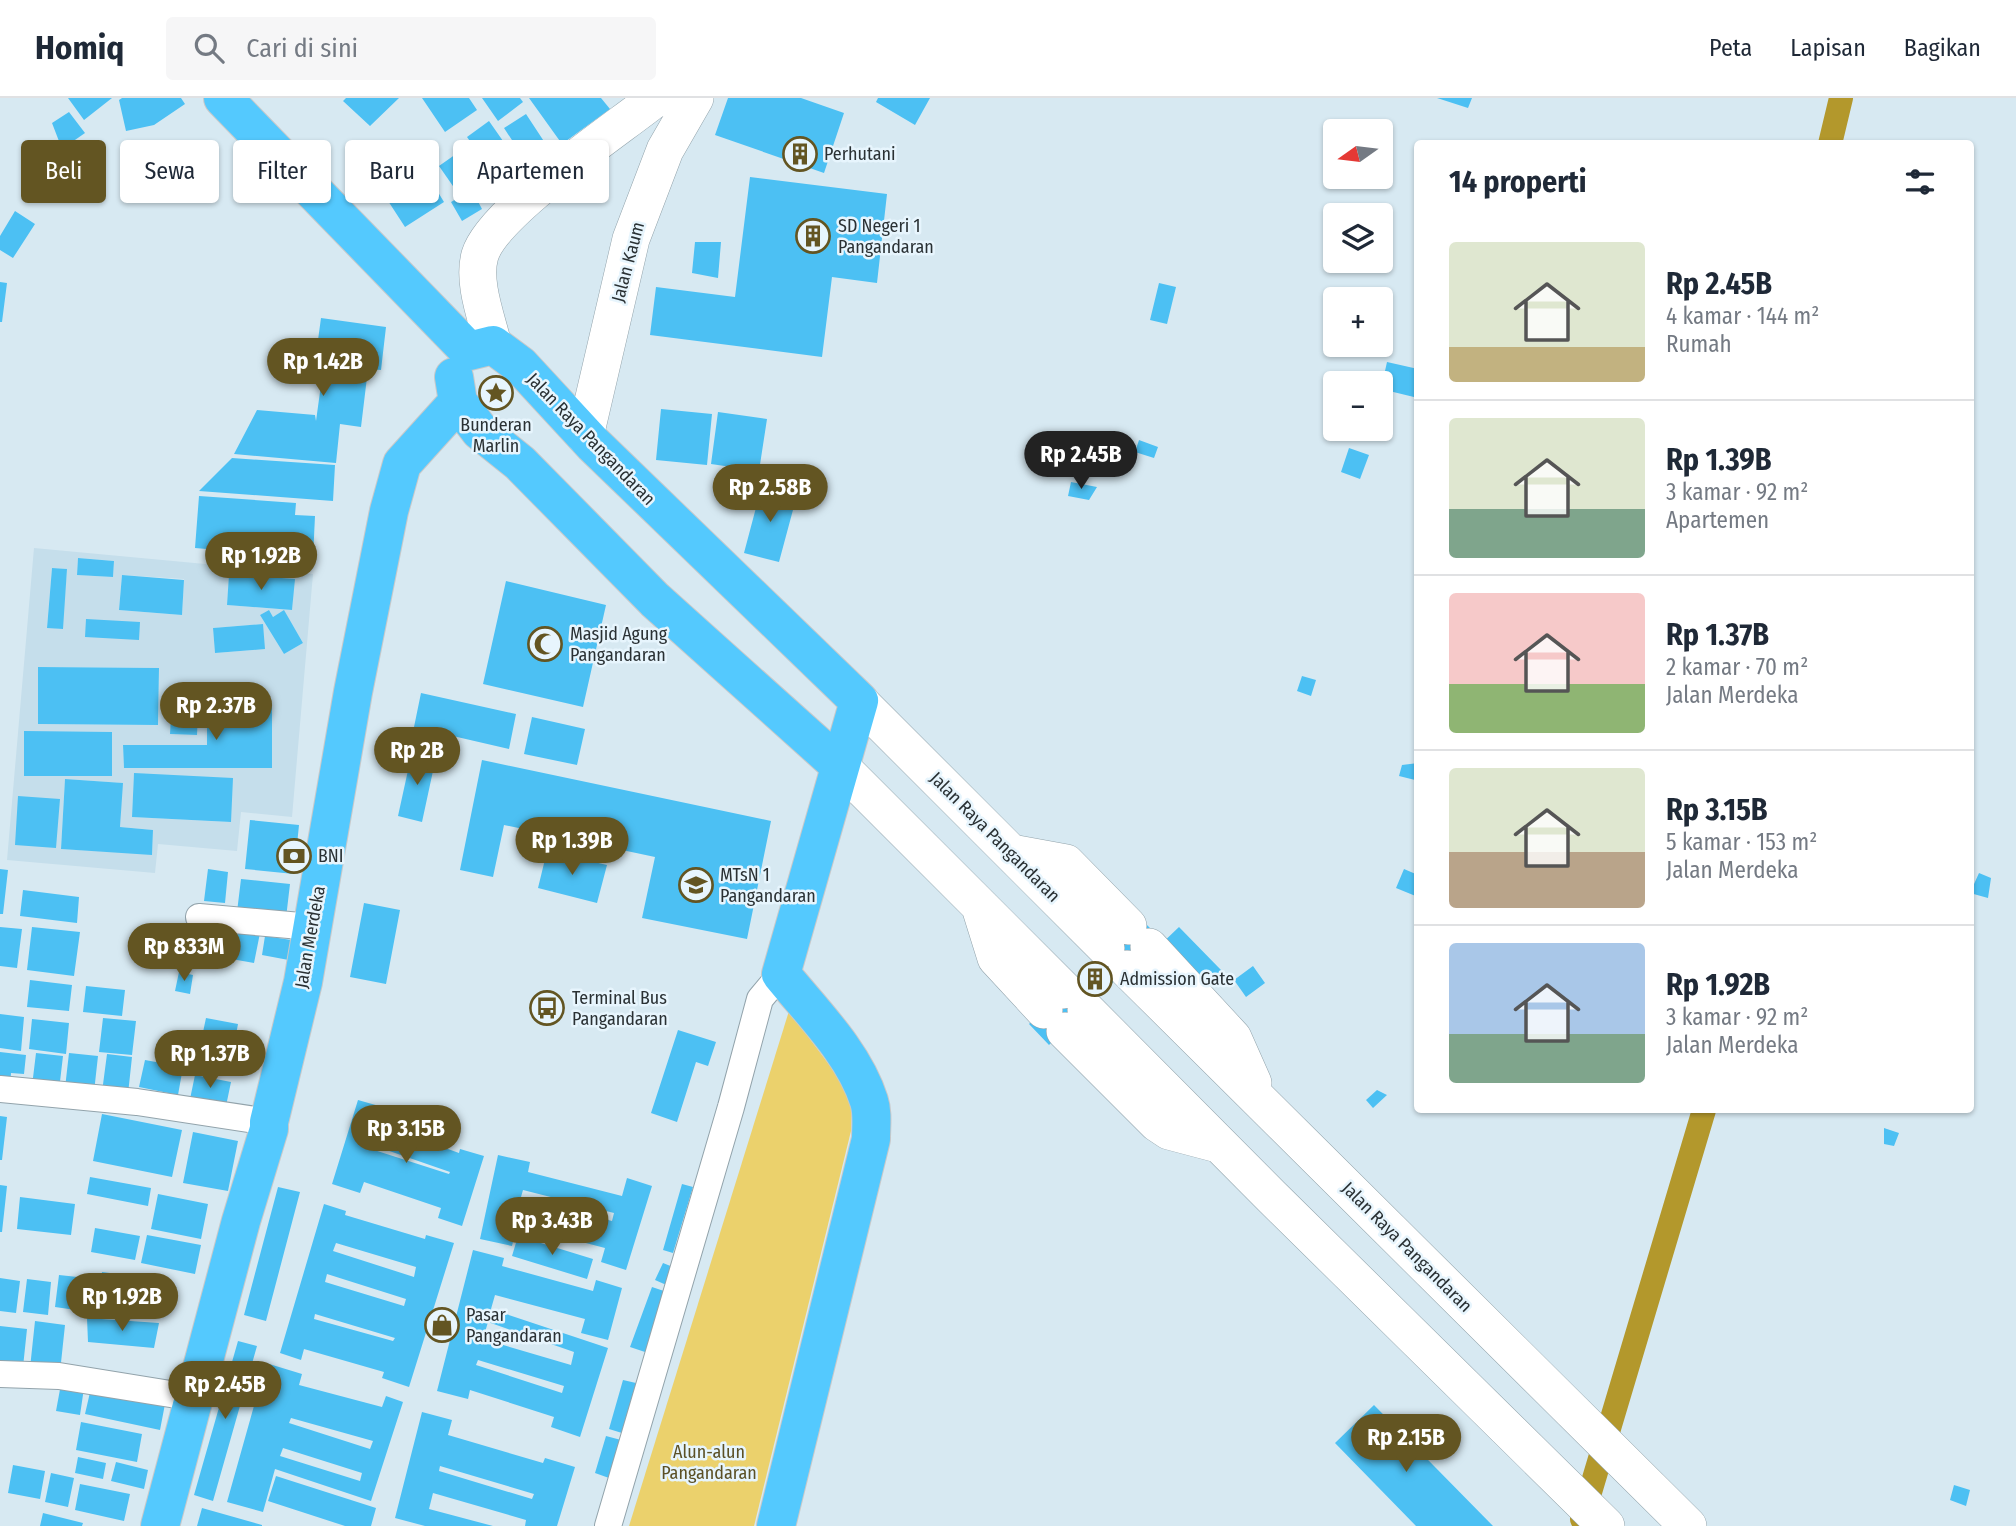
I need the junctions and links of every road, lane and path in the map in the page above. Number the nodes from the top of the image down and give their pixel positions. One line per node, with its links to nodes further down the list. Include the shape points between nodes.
1 (223, 98): 4 (highway, Jalan Raya Pangandaran)
2 (656, 98): 4 (street, via 494,228 480,254 477,272)
3 (695, 98): 6 (street, Jalan Kaum, via 666,150 631,239)
4 (481, 348): 5 (highway, via 458,365 454,378); 6 (highway, Jalan Raya Pangandaran, via 520,365)
5 (458, 402): 8 (highway, via 480,431 520,463 655,600); 10 (highway, Jalan Merdeka, via 402,464 353,692)
6 (585, 436): 7 (highway, Jalan Raya Pangandaran)
7 (859, 701): 8 (highway); 20 (street, Jalan Raya Pangandaran, via 1011,853 1066,863 1127,947 1237,1044 1259,1100)
8 (839, 765): 11 (highway); 16 (street, via 980,905 996,958 1065,1010 1157,1123 1169,1131 1219,1144)
9 (199, 917): 10 (street)
10 (313, 927): 13 (highway, Jalan Merdeka)
11 (781, 974): 18 (street, via 760,999); 19 (highway, via 831,1035 857,1075 872,1114 864,1171)
12 (0, 1089): 13 (street, via 137,1102)
13 (269, 1122): 15 (highway, Jalan Merdeka)
14 (0, 1374): 15 (street, via 59,1376)
15 (195, 1398): 17 (highway, Jalan Merdeka)
16 (1603, 1523)
17 (160, 1526)
18 (608, 1526)
19 (776, 1526)
20 (1688, 1526)

